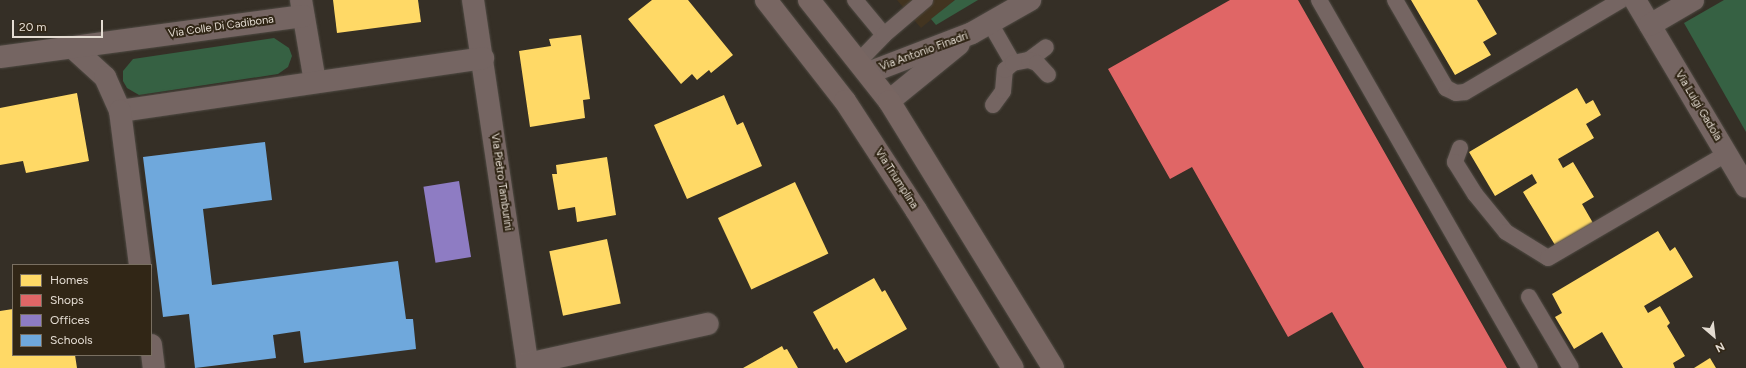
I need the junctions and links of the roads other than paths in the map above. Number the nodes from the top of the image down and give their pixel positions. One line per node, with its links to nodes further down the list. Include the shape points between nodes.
1 (473, 0): 19 (street, Via Pietro Tamburini)
2 (766, 0): 37 (main road, Via Triumplina, via 845,101 916,210)
3 (809, 0): 22 (main road)
4 (855, 0): 15 (lane)
5 (925, 0): 15 (lane)
6 (1030, 0): 14 (street)
7 (1319, 0): 39 (lane)
8 (1395, 0): 9 (lane, via 1446,88 1456,93 1465,92)
9 (1621, 0)
10 (1635, 0): 13 (street, Via Luigi Gadola)
11 (1693, 0): 13 (street)
12 (302, 8): 16 (street, Via Colle Di Cadibona); 24 (street, Via Colle Di Cadibona)
13 (1650, 25): 29 (street, Via Luigi Gadola)
14 (981, 28): 21 (lane); 22 (street, Via Antonio Finadri); 25 (street, Via Antonio Finadri)
15 (884, 34): 22 (lane)
16 (72, 47): 18 (street, Via Colle Di Cadibona); 27 (street, via 105,77)
17 (1046, 47): 20 (lane)
18 (0, 57)
19 (483, 58): 24 (street); 35 (street, Via Pietro Tamburini)
20 (1029, 60): 21 (lane); 23 (lane, via 1037,63)
21 (1013, 63): 26 (lane, via 1005,70 1003,91)
22 (864, 67): 25 (main road)
23 (1048, 75)
24 (315, 82): 27 (street)
25 (889, 101): 38 (main road)
26 (993, 105)
27 (120, 111): 31 (street)
28 (1460, 148): 29 (lane, via 1456,162 1475,194 1506,232 1548,258)
29 (1726, 154): 30 (street, Via Luigi Gadola)
30 (1746, 187)
31 (140, 264)
32 (1529, 297): 40 (lane)
33 (708, 324): 35 (street, Via Pietro Tamburini)
34 (152, 353): 36 (street)
35 (528, 366)
36 (154, 368)
37 (1013, 368)
38 (1053, 368)
39 (1530, 368)
40 (1570, 368)

